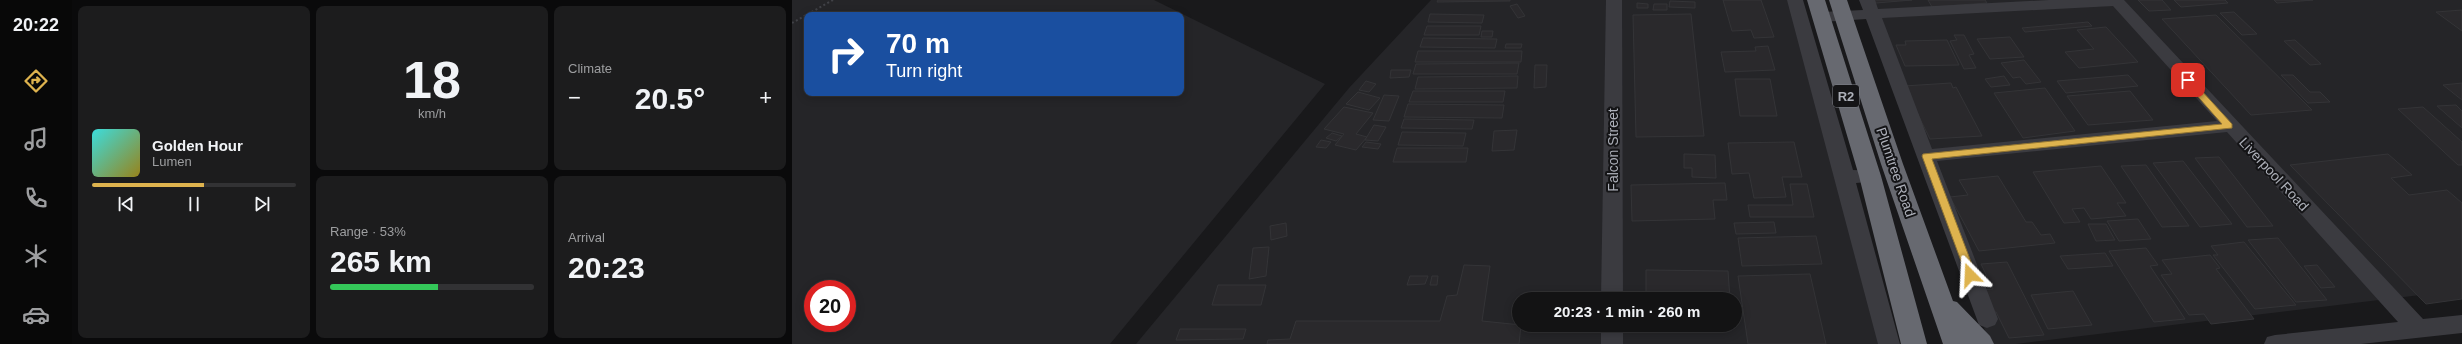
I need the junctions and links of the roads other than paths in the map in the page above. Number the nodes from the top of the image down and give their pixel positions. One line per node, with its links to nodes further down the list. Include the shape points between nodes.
1 (1614, 0): 10 (street, Falcon Street)
2 (1795, 0): 9 (street)
3 (2116, 0): 4 (street); 6 (street, Liverpool Road)
4 (1869, 7): 5 (street); 7 (street)
5 (1830, 8): 8 (highway, Plumtree Road / R2); 11 (highway, Plumtree Road / R2, via 1892,164)
6 (2229, 126): 7 (street); 14 (street, Liverpool Road)
7 (1926, 156): 12 (street)
8 (1870, 176): 9 (street); 16 (highway, Plumtree Road / R2)
9 (1845, 177): 16 (street)
10 (1612, 292)
11 (1942, 302): 18 (highway, Plumtree Road / R2); 19 (highway)
12 (1987, 319)
13 (2462, 324): 14 (street)
14 (2418, 329): 20 (street)
15 (1612, 332): 17 (street)
16 (1909, 341)
17 (1612, 344)
18 (1956, 344)
19 (1981, 344)
20 (2275, 344)

